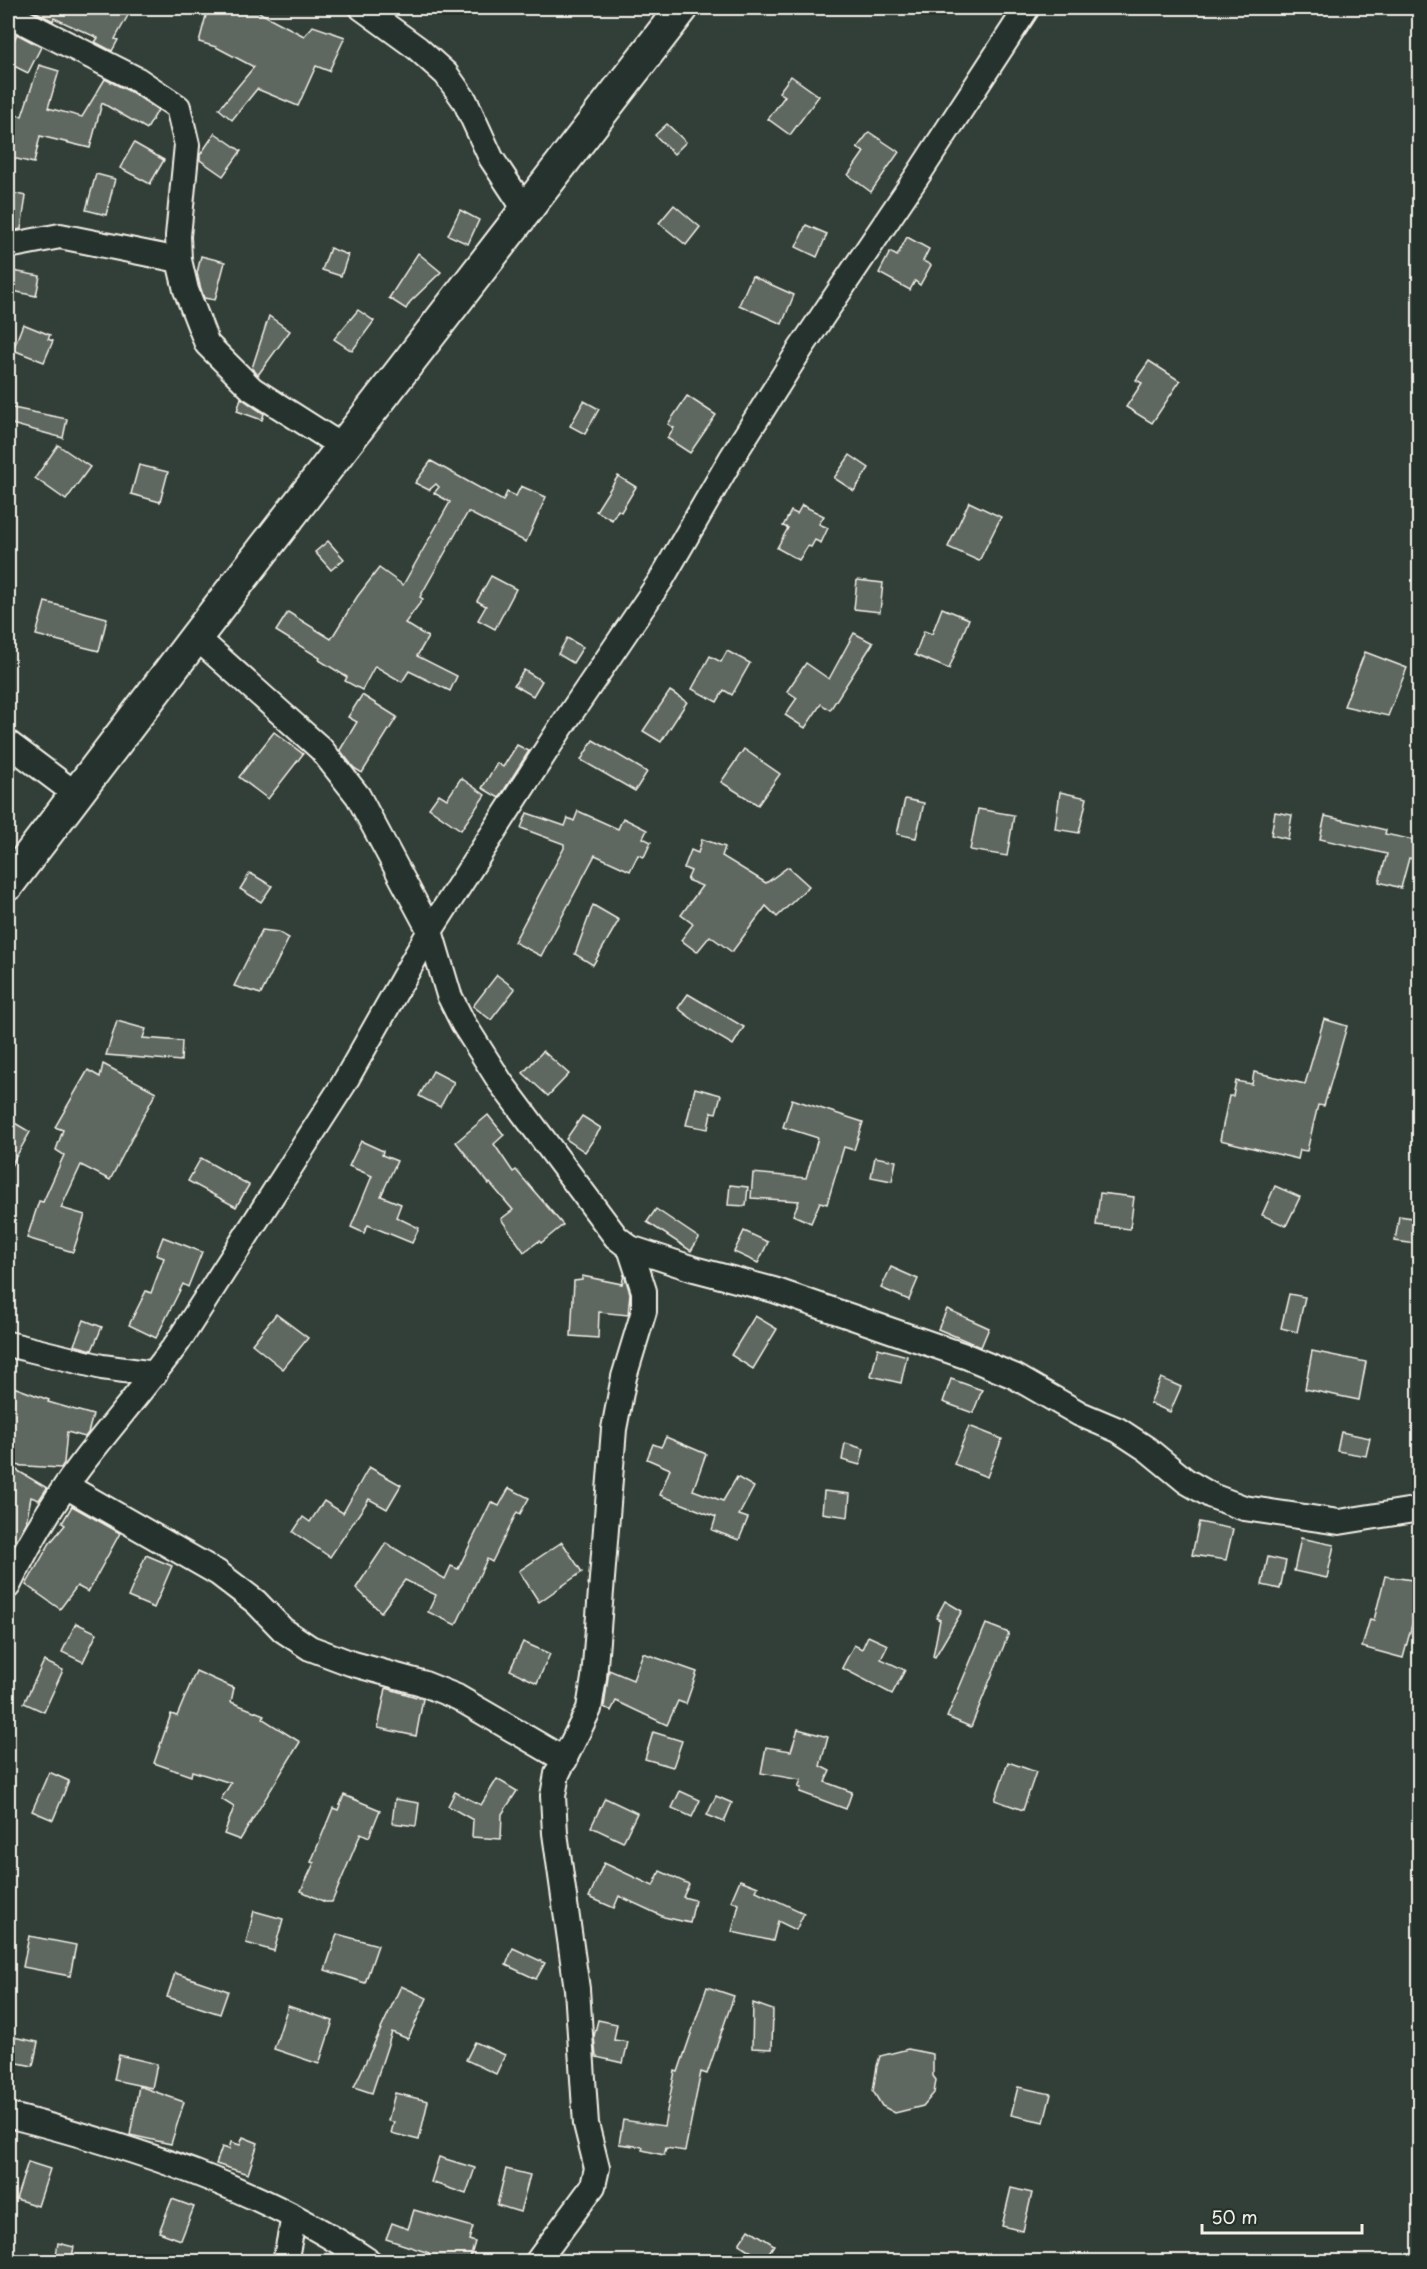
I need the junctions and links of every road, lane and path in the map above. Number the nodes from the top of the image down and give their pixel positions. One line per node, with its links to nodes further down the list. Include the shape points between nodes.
1 (362, 8): 5 (street, via 446,74 465,101 491,158)
2 (682, 8): 5 (main road)
3 (1027, 8): 13 (street, via 801,348 661,580)
4 (8, 14): 7 (street, via 138,80 178,106 187,145)
5 (526, 211): 8 (main road)
6 (8, 246): 7 (street, via 60,236)
7 (179, 261): 8 (street, via 207,344 252,388)
8 (343, 447): 9 (main road)
9 (196, 637): 11 (main road); 13 (street, via 321,749 358,796)
10 (8, 743): 11 (street)
11 (77, 795): 12 (main road)
12 (13, 866)
13 (430, 931): 14 (street, via 449,995 463,1023 501,1083 616,1237); 16 (street, via 343,1085)
14 (630, 1248): 18 (street, via 774,1290 1014,1376 1080,1414 1118,1430 1212,1496 1244,1508 1339,1522); 20 (street, via 644,1291 644,1311 624,1377 614,1429 589,1709)
15 (8, 1344): 16 (street, via 102,1367)
16 (155, 1374): 17 (street)
17 (66, 1486): 19 (street); 20 (street, via 218,1573 310,1648 457,1697)
18 (1419, 1509)
19 (8, 1586)
20 (565, 1760): 25 (street, via 557,1774 553,1796 555,1833 577,1989 586,2124 597,2168 593,2186)
21 (8, 2115): 22 (street, via 154,2158)
22 (294, 2217): 23 (street); 24 (street)
23 (285, 2262)
24 (370, 2262)
25 (537, 2262)

